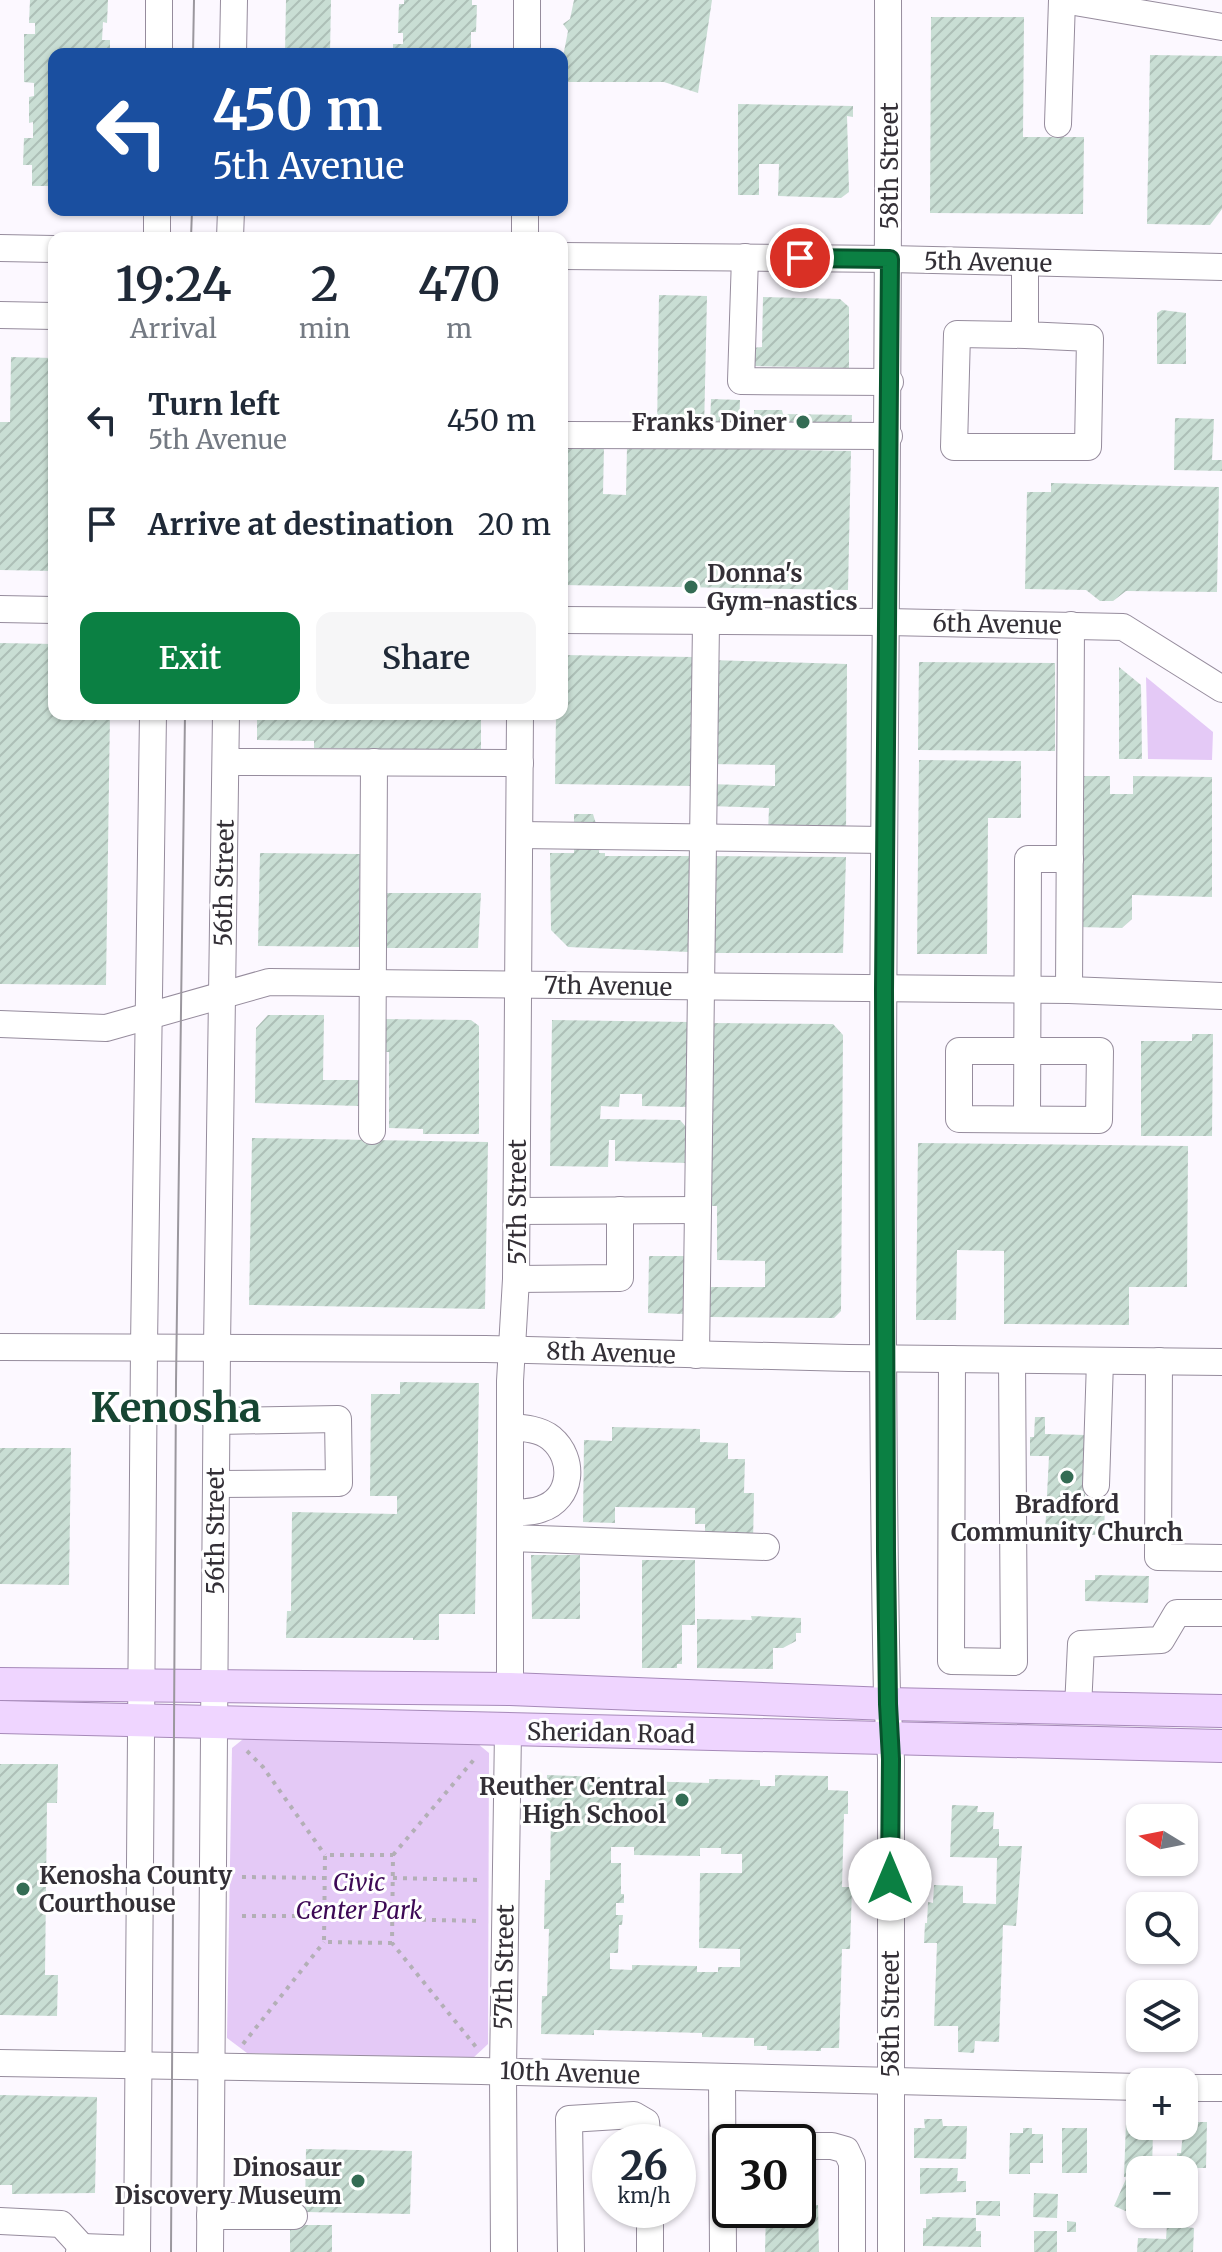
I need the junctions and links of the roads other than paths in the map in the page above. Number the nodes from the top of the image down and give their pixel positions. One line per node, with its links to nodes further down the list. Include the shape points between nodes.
1 (159, 0): 7 (street)
2 (234, 0): 8 (street)
3 (527, 0): 9 (street)
4 (888, 0): 15 (street, 58th Street)
5 (1063, 0): 6 (street); 10 (street)
6 (1222, 27)
7 (159, 48)
8 (233, 48)
9 (527, 48)
10 (1058, 124)
11 (0, 248): 12 (street)
12 (48, 249)
13 (568, 256): 14 (street, 5th Avenue)
14 (745, 257): 15 (street, 5th Avenue); 21 (street, via 741,381)
15 (890, 259): 16 (street, 5th Avenue); 21 (street, 58th Street)
16 (1025, 263): 17 (street, 5th Avenue); 20 (street)
17 (1222, 267)
18 (0, 315): 19 (street)
19 (48, 316)
20 (1025, 335): 20 (street, via 957,334 954,447 1088,447 1090,338)
21 (890, 382): 23 (street, 58th Street)
22 (568, 435): 23 (street)
23 (889, 436): 27 (street, 58th Street)
24 (0, 609): 25 (street)
25 (48, 610)
26 (568, 620): 28 (street, 6th Avenue)
27 (887, 622): 28 (street, 6th Avenue); 29 (street, 6th Avenue); 39 (street, 58th Street)
28 (706, 623): 38 (street)
29 (1071, 625): 30 (street, 6th Avenue, via 1123,627); 40 (street)
30 (1222, 689)
31 (153, 720): 49 (street)
32 (226, 720): 34 (street, 56th Street)
33 (520, 720): 36 (street, 57th Street)
34 (226, 762): 35 (street); 47 (street, 56th Street)
35 (374, 762): 36 (street); 41 (street)
36 (520, 763): 37 (street, 57th Street)
37 (520, 835): 38 (street); 42 (street, 57th Street)
38 (703, 838): 39 (street); 43 (street)
39 (884, 840): 44 (street, 58th Street)
40 (1070, 859): 45 (street, via 1028,859); 46 (street)
41 (372, 983): 42 (street, 7th Avenue); 47 (street, 7th Avenue, via 269,982); 53 (street)
42 (518, 983): 43 (street, 7th Avenue); 56 (street, 57th Street)
43 (701, 988): 44 (street, 7th Avenue); 55 (street)
44 (884, 990): 45 (street, 7th Avenue); 63 (street, 58th Street)
45 (1028, 990): 46 (street, 7th Avenue); 51 (street)
46 (1069, 990): 48 (street, 7th Avenue)
47 (223, 995): 49 (street, 7th Avenue); 60 (street, 56th Street)
48 (1222, 996)
49 (149, 1016): 50 (street, 7th Avenue, via 106,1028); 58 (street)
50 (0, 1024)
51 (1028, 1051): 52 (street); 52 (street, via 959,1051 959,1119); 52 (street, via 1100,1051 1099,1120)
52 (1027, 1119)
53 (372, 1131)
54 (620, 1210): 55 (street); 56 (street); 57 (street, via 620,1278)
55 (698, 1210): 62 (street)
56 (517, 1211): 57 (street, 57th Street)
57 (516, 1279): 61 (street, 57th Street)
58 (144, 1346): 59 (street, 8th Avenue); 60 (street, 8th Avenue); 78 (street)
59 (0, 1347)
60 (217, 1347): 61 (street, 8th Avenue); 69 (street, 56th Street)
61 (511, 1350): 62 (street, 8th Avenue); 70 (street, 57th Street)
62 (696, 1355): 63 (street, 8th Avenue)
63 (885, 1358): 64 (street, 8th Avenue); 81 (street, 58th Street)
64 (952, 1359): 65 (street, 8th Avenue); 65 (street, via 951,1661 1014,1662)
65 (1012, 1360): 66 (street, 8th Avenue)
66 (1100, 1361): 67 (street, 8th Avenue); 72 (street)
67 (1159, 1361): 68 (street, 8th Avenue); 75 (street, via 1158,1557)
68 (1222, 1362)
69 (216, 1421): 71 (street, 56th Street); 71 (street, via 338,1419 339,1483)
70 (510, 1427): 73 (street, 57th Street); 73 (street, via 549,1436 560,1448 568,1477 556,1501)
71 (216, 1484): 79 (street, 56th Street)
72 (1096, 1485)
73 (510, 1526): 74 (street); 80 (street, 57th Street)
74 (766, 1547)
75 (1222, 1558)
76 (1222, 1613): 82 (street, via 1177,1613 1161,1640 1081,1644)
77 (0, 1684): 78 (main road, Sheridan Road)
78 (142, 1686): 79 (main road, Sheridan Road); 85 (street)
79 (214, 1687): 80 (main road, Sheridan Road); 86 (street, 56th Street)
80 (510, 1689): 81 (main road, Sheridan Road)
81 (888, 1704): 82 (main road, Sheridan Road); 88 (street, 58th Street)
82 (1078, 1708): 83 (main road, Sheridan Road)
83 (1222, 1711)
84 (0, 1717): 85 (main road, Sheridan Road)
85 (142, 1722): 86 (main road, Sheridan Road); 91 (street)
86 (214, 1723): 87 (main road, Sheridan Road); 92 (street, 56th Street)
87 (508, 1730): 88 (main road, Sheridan Road); 93 (street, 57th Street)
88 (891, 1740): 89 (main road, Sheridan Road); 96 (street, 58th Street)
89 (1222, 1746)
90 (0, 2063): 91 (street, 10th Avenue)
91 (139, 2066): 92 (street, 10th Avenue); 110 (street)
92 (210, 2066): 93 (street, 10th Avenue); 104 (street, 56th Street)
93 (503, 2071): 94 (street, 10th Avenue); 112 (street, 57th Street)
94 (569, 2073): 95 (street, 10th Avenue); 100 (street)
95 (722, 2077): 96 (street, 10th Avenue); 102 (street)
96 (890, 2082): 97 (street, 10th Avenue); 117 (street, 58th Street)
97 (1126, 2087)
98 (1198, 2088): 99 (street)
99 (1222, 2088)
100 (569, 2119): 101 (street, via 634,2115); 113 (street)
101 (646, 2124)
102 (725, 2124)
103 (816, 2146): 116 (street, via 846,2150 852,2163)
104 (210, 2216): 105 (street); 111 (street, 56th Street)
105 (294, 2216)
106 (0, 2221): 109 (street, via 61,2224)
107 (650, 2228): 114 (street)
108 (724, 2228): 115 (street)
109 (80, 2250): 110 (street)
110 (137, 2250)
111 (210, 2252)
112 (504, 2252)
113 (571, 2252)
114 (650, 2252)
115 (723, 2252)
116 (852, 2252)
117 (891, 2252)

